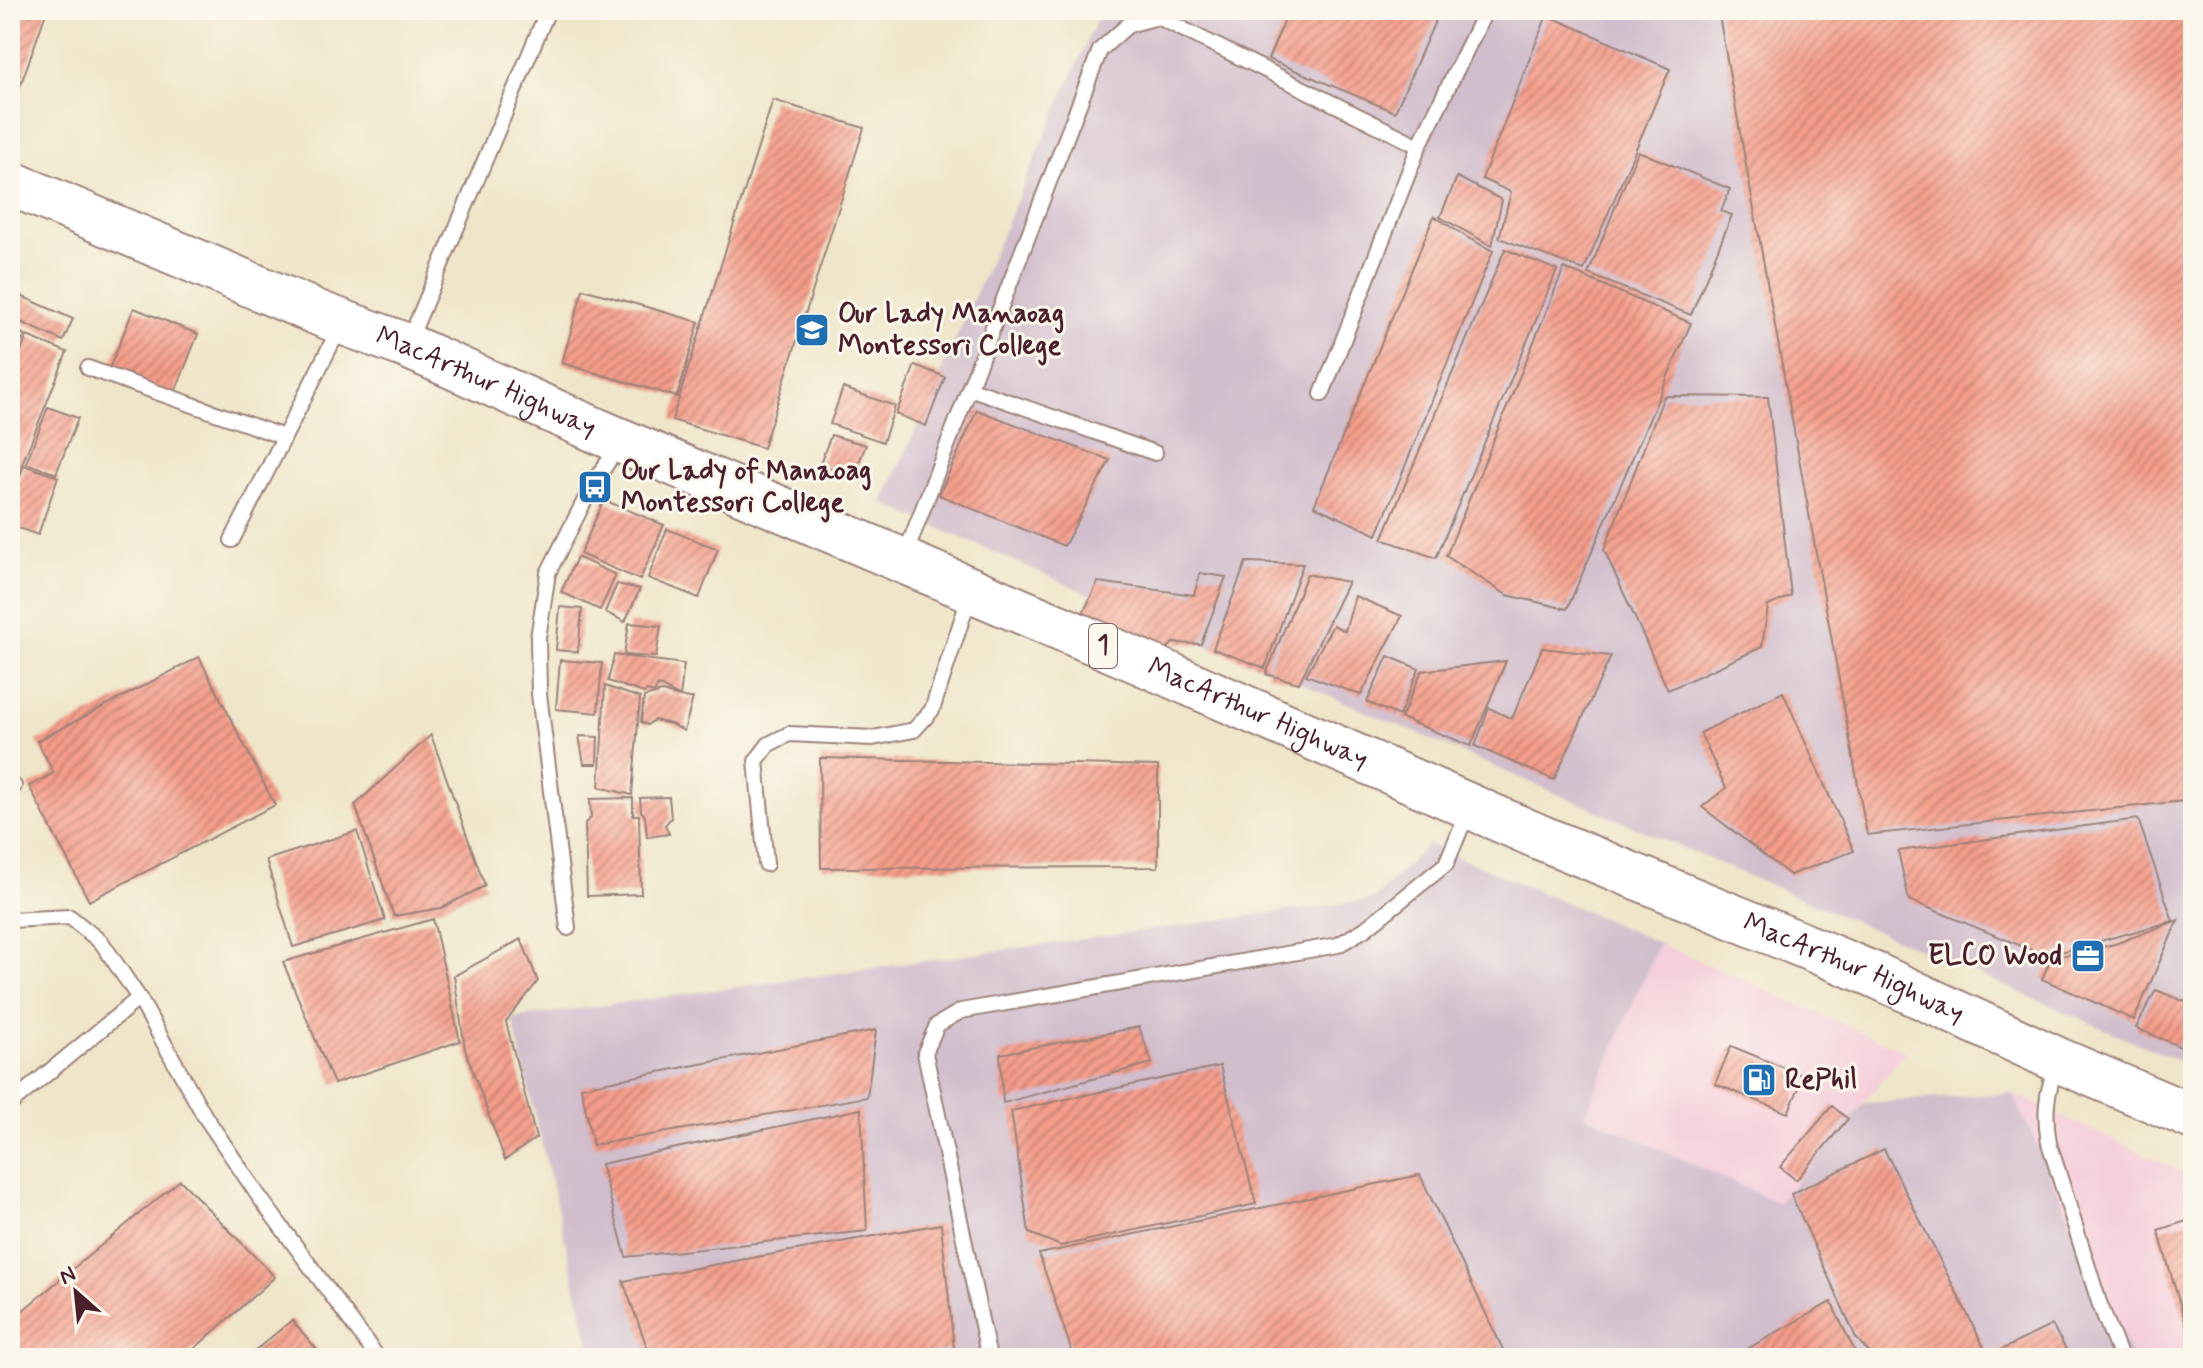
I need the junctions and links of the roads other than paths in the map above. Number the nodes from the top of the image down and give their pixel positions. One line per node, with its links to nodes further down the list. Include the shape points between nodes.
1 (548, 10): 6 (lane)
2 (1486, 10): 3 (lane)
3 (1419, 146): 8 (lane, via 1158,17 1128,25 1100,50); 9 (lane)
4 (18, 193): 5 (highway, MacArthur Highway / 1)
5 (343, 322): 6 (highway, MacArthur Highway / 1); 10 (lane)
6 (407, 346): 11 (highway, MacArthur Highway / 1)
7 (88, 368): 10 (lane)
8 (969, 388): 12 (lane); 14 (lane)
9 (1322, 394)
10 (284, 437): 13 (lane)
11 (621, 441): 14 (highway, MacArthur Highway / 1); 19 (lane, via 548,573 538,638 539,694)
12 (1155, 453)
13 (232, 540)
14 (902, 562): 15 (highway, MacArthur Highway / 1)
15 (972, 591): 16 (highway, MacArthur Highway / 1); 17 (lane, via 932,710 914,730 873,738 789,734 769,744 756,761)
16 (1471, 806): 21 (highway, MacArthur Highway / 1, via 1875,975); 25 (lane, via 1446,864 1338,945 961,1011 937,1025 925,1053)
17 (766, 864)
18 (10, 920): 20 (lane, via 70,917 102,943)
19 (568, 928)
20 (139, 998): 22 (lane); 24 (lane, via 204,1115)
21 (2058, 1060): 23 (highway, MacArthur Highway / 1); 26 (lane, via 2047,1091 2049,1143)
22 (10, 1104)
23 (2193, 1117)
24 (378, 1358)
25 (989, 1358)
26 (2121, 1358)

